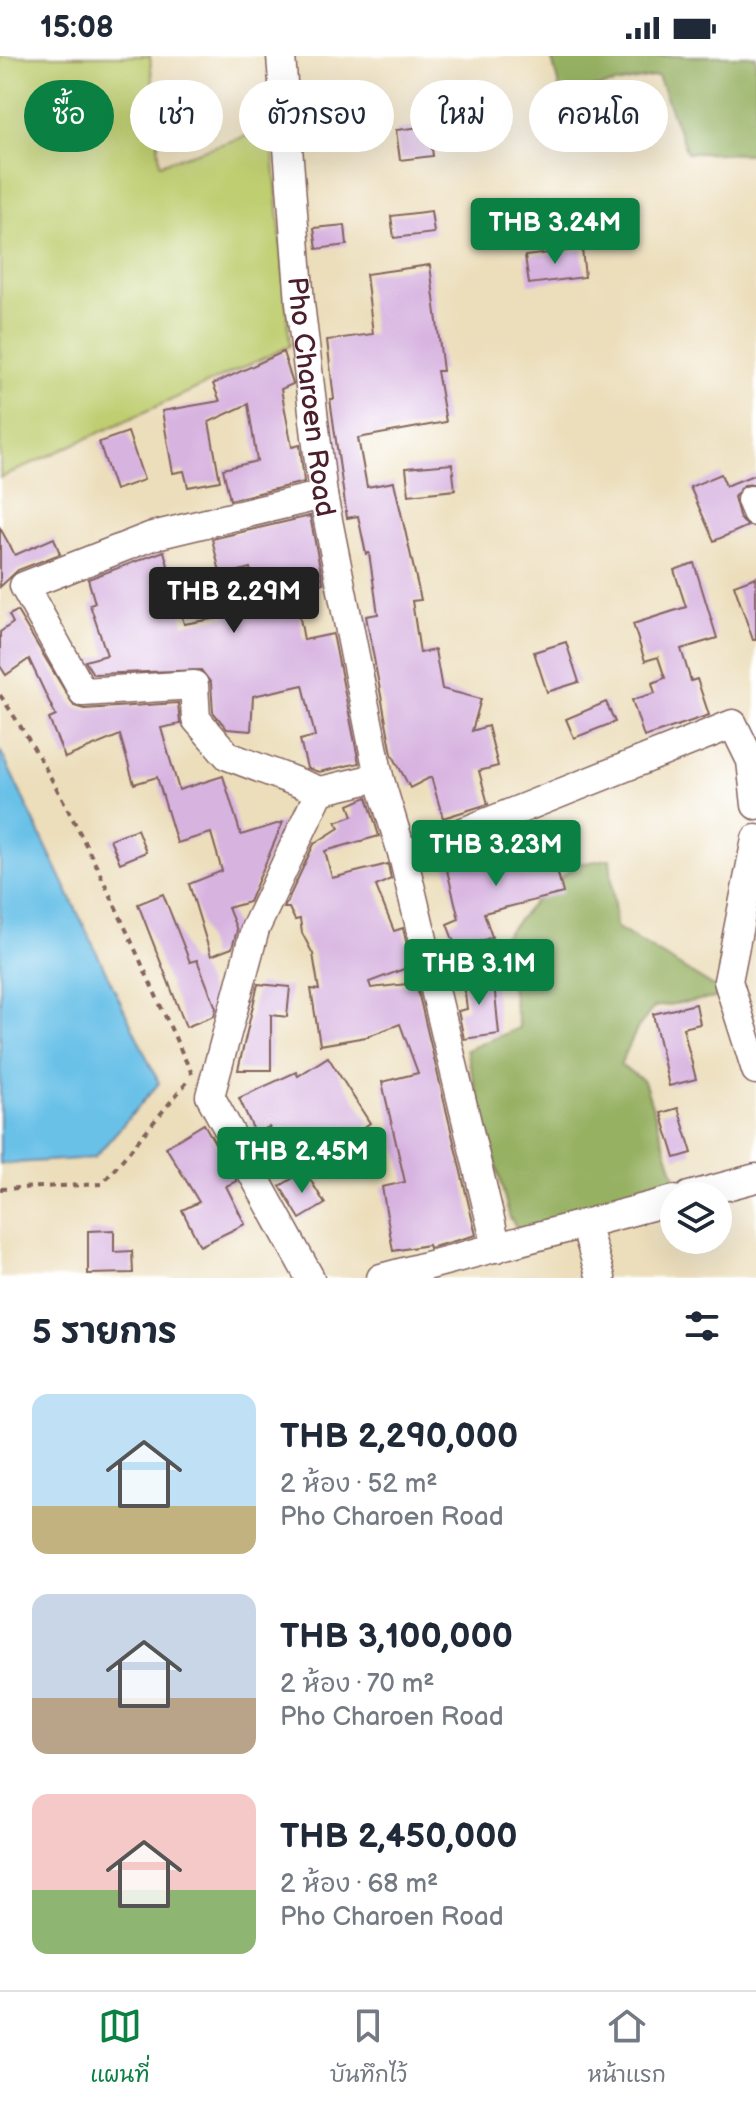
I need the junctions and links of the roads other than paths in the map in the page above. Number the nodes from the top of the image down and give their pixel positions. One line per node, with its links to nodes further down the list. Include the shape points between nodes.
1 (281, 56): 2 (street, Pho Charoen Road, via 300,303)
2 (323, 495): 3 (street, Pho Charoen Road); 4 (street, via 152,536 24,586 83,692 194,685 196,719 228,756)
3 (379, 777): 4 (street); 7 (street, Pho Charoen Road)
4 (320, 791): 14 (street, via 255,929 210,1096)
5 (756, 805): 7 (street, via 751,761 733,724)
6 (756, 839): 8 (street, via 728,981)
7 (403, 856): 13 (street, Pho Charoen Road)
8 (756, 1070)
9 (756, 1178): 10 (street)
10 (732, 1184)
11 (660, 1204): 12 (street)
12 (585, 1224): 13 (street); 16 (street)
13 (497, 1248): 15 (street)
14 (310, 1278)
15 (381, 1278)
16 (601, 1278)

